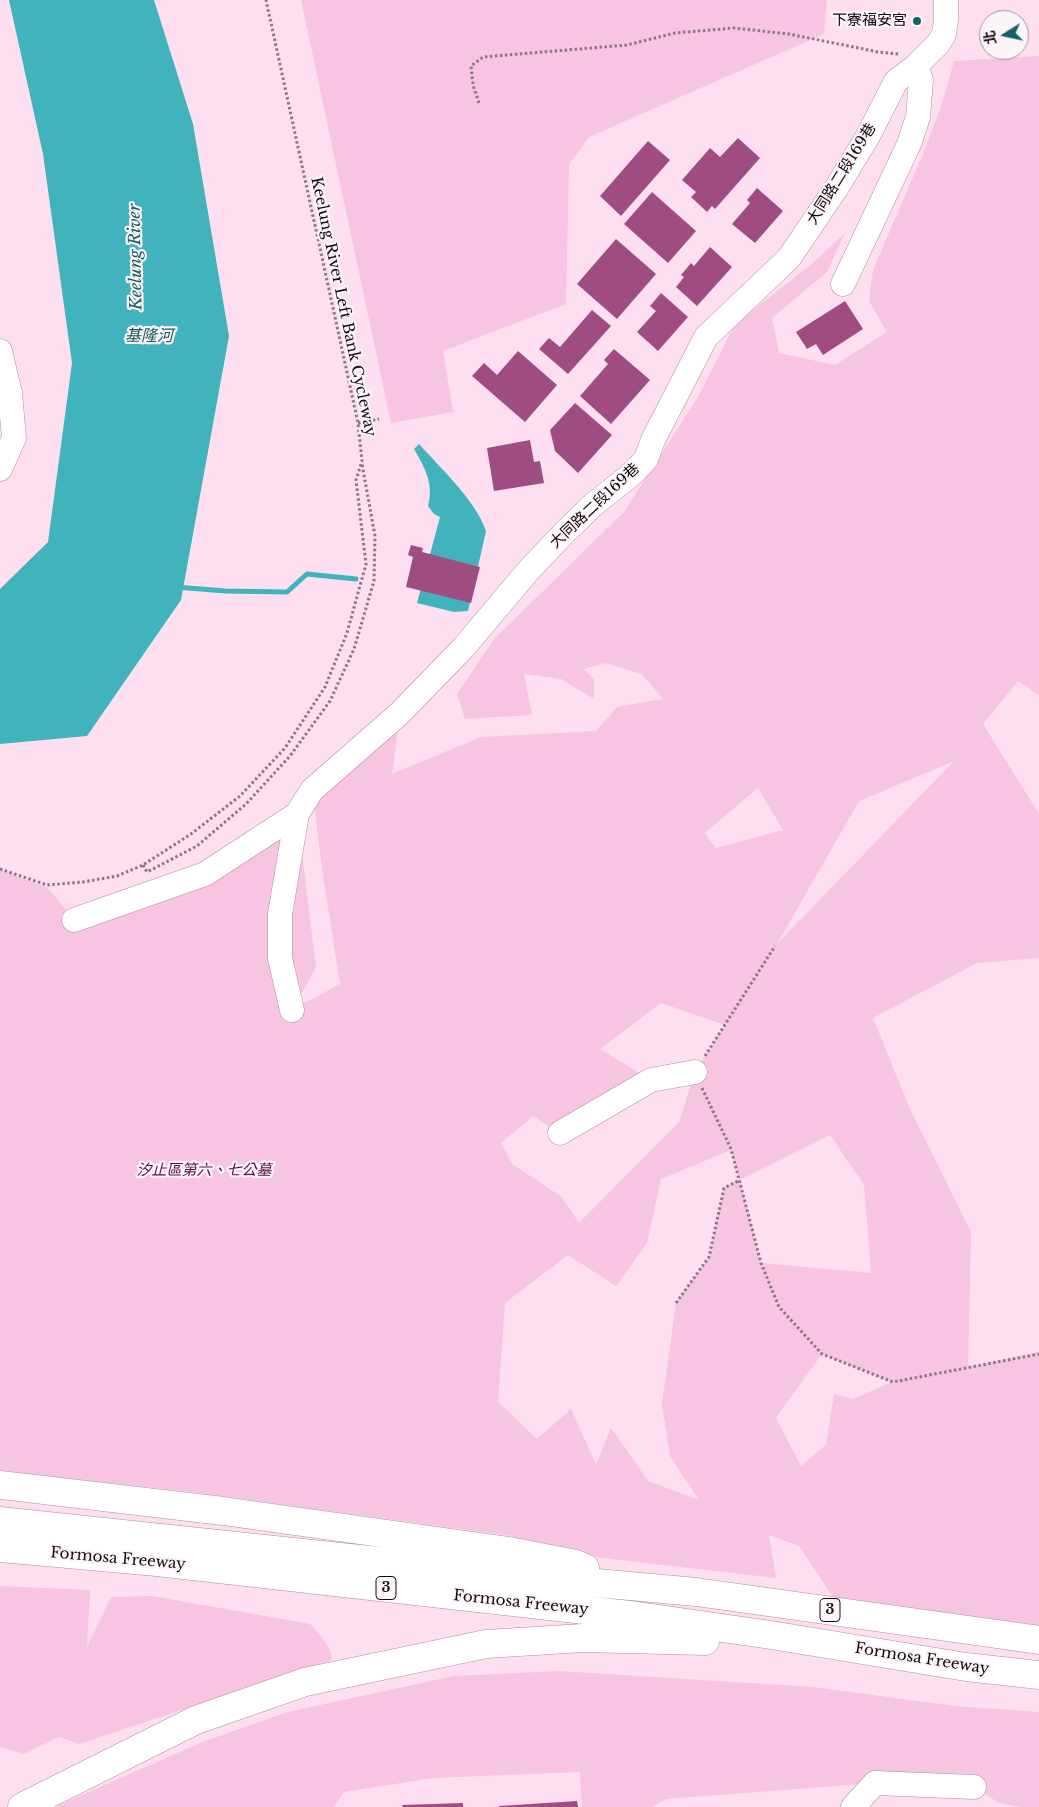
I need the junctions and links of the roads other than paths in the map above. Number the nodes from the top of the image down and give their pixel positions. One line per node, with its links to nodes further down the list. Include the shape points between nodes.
1 (946, 0): 2 (street, 大同路二段169巷, via 944,34)
2 (920, 61): 3 (street, via 918,117 909,144); 6 (street, 大同路二段169巷, via 896,81 868,136 789,258 706,337 646,459 566,531 464,647 400,713 312,790)
3 (843, 284)
4 (0, 351): 5 (street, via 10,393 14,438)
5 (0, 469)
6 (296, 814): 7 (street, via 205,874); 8 (street, 大同路二段169巷, via 280,914 280,958)
7 (74, 920)
8 (292, 1010)
9 (695, 1072): 10 (street, via 650,1080)
10 (560, 1133)
11 (0, 1485): 14 (highway, via 223,1510 509,1552 576,1564)
12 (0, 1521): 14 (highway, Formosa Freeway / 3)
13 (0, 1548): 15 (highway, Formosa Freeway / 3, via 157,1562 599,1612)
14 (620, 1585): 16 (highway, Formosa Freeway / 3, via 696,1592)
15 (771, 1635): 17 (highway, Formosa Freeway / 3, via 966,1667); 19 (highway, via 694,1642 583,1638 486,1644 305,1682 196,1720)
16 (1039, 1640)
17 (1039, 1675)
18 (974, 1787): 20 (street, via 875,1782)
19 (22, 1807)
20 (853, 1807)

